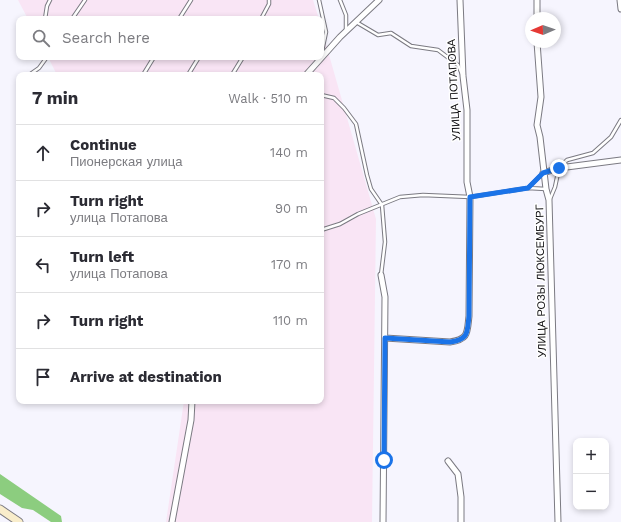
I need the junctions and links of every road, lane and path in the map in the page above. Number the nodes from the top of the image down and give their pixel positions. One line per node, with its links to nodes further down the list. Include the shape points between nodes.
1 (50, 0): 13 (lane)
2 (84, 0): 14 (lane)
3 (191, 0): 15 (lane)
4 (269, 0): 16 (lane)
5 (319, 0): 17 (lane)
6 (340, 0): 20 (lane, via 346,15)
7 (379, 0): 18 (street)
8 (460, 0): 34 (street, УЛИЦА ПОТАПОВА)
9 (537, 0): 12 (street)
10 (620, 0): 11 (street)
11 (621, 9)
12 (537, 12)
13 (45, 16)
14 (74, 16)
15 (181, 16)
16 (263, 16)
17 (322, 16)
18 (356, 22): 20 (street); 34 (lane, via 378,35 390,33 411,46 438,50 458,65)
19 (324, 23): 21 (lane)
20 (345, 32): 23 (street)
21 (324, 42)
22 (537, 48): 39 (street, УЛИЦА РОЗЫ ЛЮКСЕМБУРГ, via 540,98 537,125)
23 (324, 54)
24 (44, 60): 29 (lane)
25 (152, 60): 30 (lane)
26 (197, 60): 31 (lane)
27 (241, 60): 32 (lane)
28 (318, 60): 33 (street)
29 (33, 72)
30 (144, 72)
31 (190, 72)
32 (234, 72)
33 (308, 72)
34 (463, 76): 42 (street, УЛИЦА ПОТАПОВА, via 467,110 467,182)
35 (324, 96): 44 (lane, via 334,98 356,124 371,189)
36 (621, 120): 38 (lane, via 611,137 593,154 567,160)
37 (621, 160): 38 (street)
38 (559, 168): 39 (street); 43 (lane)
39 (543, 173): 40 (lane); 41 (street, УЛИЦА РОЗЫ ЛЮКСЕМБУРГ)
40 (528, 188): 41 (lane); 42 (lane)
41 (546, 188): 43 (street, УЛИЦА РОЗЫ ЛЮКСЕМБУРГ)
42 (470, 197): 44 (lane, via 424,195 400,198); 47 (street, УЛИЦА ПОТАПОВА, via 467,334 460,340 450,342)
43 (550, 200): 55 (street, УЛИЦА РОЗЫ ЛЮКСЕМБУРГ)
44 (382, 205): 45 (lane); 46 (lane, via 385,242)
45 (324, 229)
46 (381, 275): 47 (street, via 385,297)
47 (385, 338): 53 (street)
48 (192, 404): 52 (street)
49 (448, 461): 54 (street, via 458,474)
50 (0, 509): 51 (main road)
51 (19, 522)
52 (172, 522)
53 (383, 522)
54 (461, 522)
55 (558, 522)

